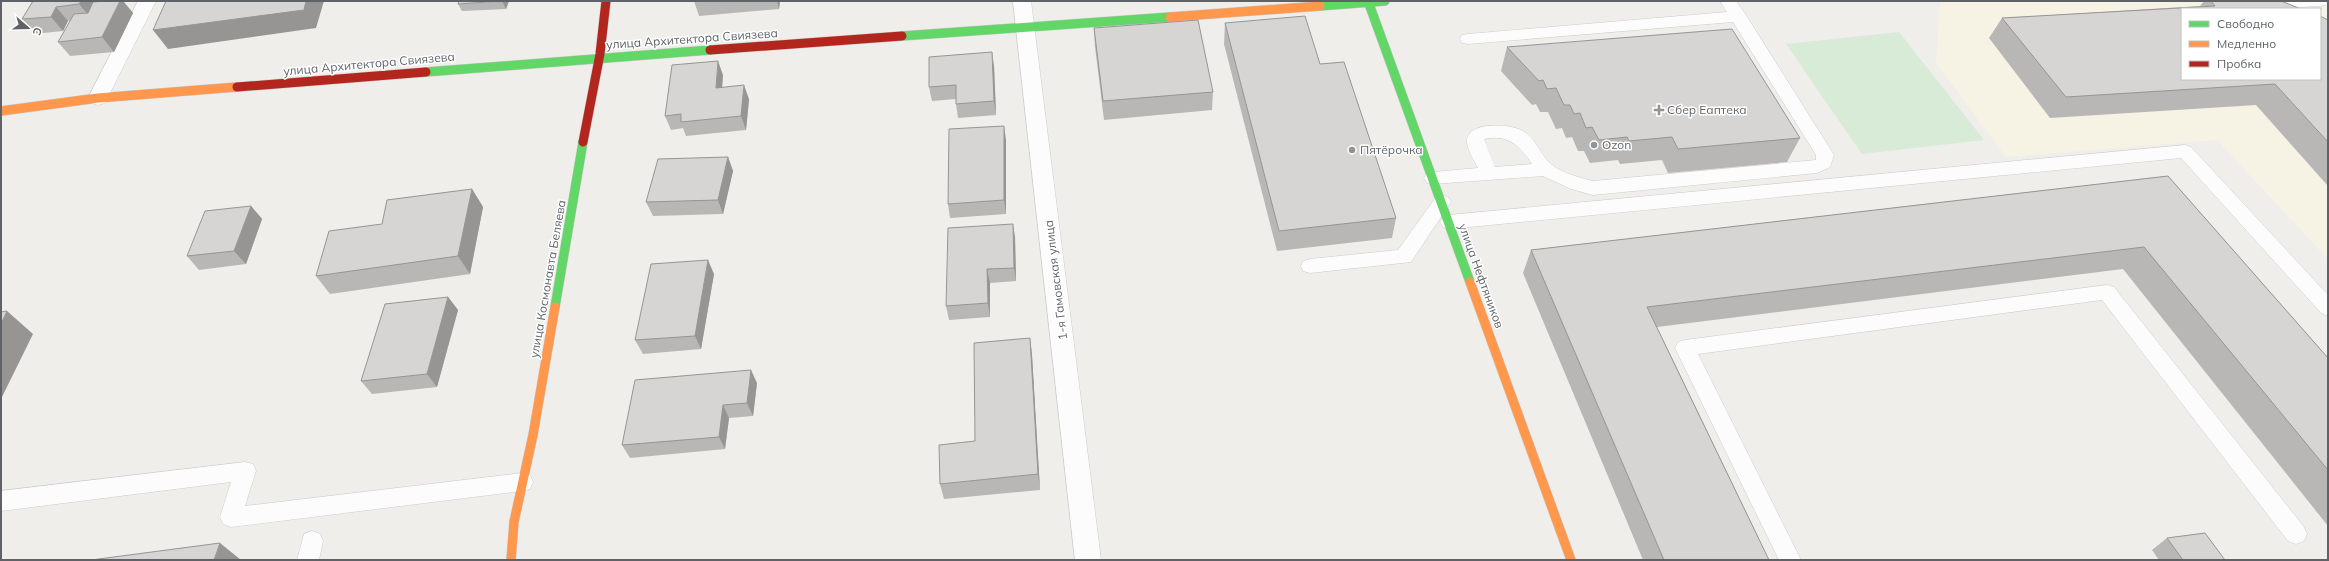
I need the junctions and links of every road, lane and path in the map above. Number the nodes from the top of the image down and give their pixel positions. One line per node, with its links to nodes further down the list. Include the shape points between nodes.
1 (147, 1): 13 (street)
2 (606, 1): 12 (main road, улица Космонавта Беляева, via 605,32)
3 (1022, 1): 10 (street, 1-я Гамовская улица)
4 (1386, 1): 7 (main road, улица Архитектора Свиязева)
5 (1728, 1): 9 (lane)
6 (2320, 1): 8 (lane)
7 (1369, 2): 10 (main road, улица Архитектора Свиязева); 17 (main road, улица Нефтяников)
8 (2245, 4)
9 (1738, 16): 11 (lane); 15 (lane, via 1825,155 1824,163 1818,167 1593,188 1577,184)
10 (1027, 26): 12 (main road, улица Архитектора Свиязева); 26 (street, 1-я Гамовская улица)
11 (1468, 39)
12 (598, 58): 13 (main road, улица Архитектора Свиязева); 22 (main road, улица Космонавта Беляева, via 534,428)
13 (98, 98): 14 (main road, улица Архитектора Свиязева)
14 (1, 112)
15 (1544, 169): 16 (lane); 16 (lane, via 1520,136 1506,131 1481,133 1476,136 1475,142)
16 (1488, 174): 17 (lane)
17 (1433, 178): 18 (main road, улица Нефтяников)
18 (1442, 202): 19 (main road, улица Нефтяников); 20 (lane, via 1404,257)
19 (1449, 222): 21 (lane, via 2185,151); 27 (main road, улица Нефтяников)
20 (1310, 266)
21 (2328, 308)
22 (522, 482): 23 (lane, via 231,518 245,471); 25 (main road, улица Космонавта Беляева, via 514,522)
23 (1, 501)
24 (2296, 534): 28 (lane, via 2107,292 1685,348)
25 (511, 560)
26 (1088, 560)
27 (1571, 560)
28 (1790, 560)

